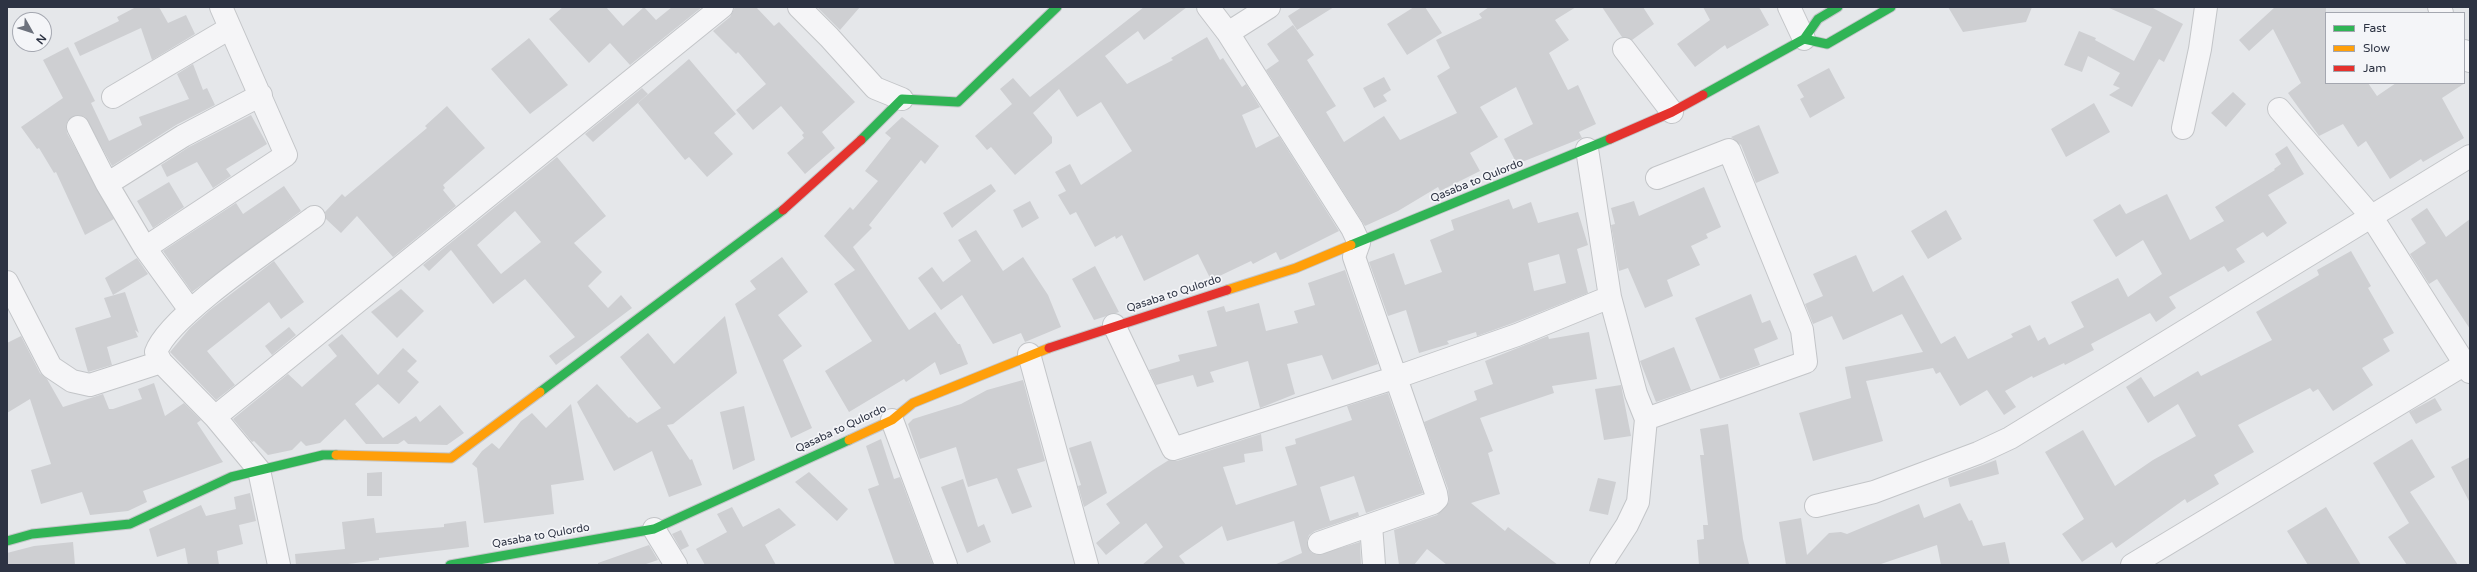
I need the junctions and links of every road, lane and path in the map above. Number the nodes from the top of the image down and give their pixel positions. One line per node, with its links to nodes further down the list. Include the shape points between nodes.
1 (221, 7): 11 (street)
2 (722, 7): 38 (street)
3 (798, 7): 17 (street, via 829,36 874,88)
4 (1057, 7): 17 (street, via 958,102)
5 (1208, 7): 12 (street)
6 (1269, 7): 12 (street)
7 (1789, 7): 13 (street)
8 (1838, 7): 13 (street, via 1818,19)
9 (1891, 7): 13 (street, via 1827,44)
10 (2206, 7): 21 (street)
11 (230, 28): 15 (street); 16 (street)
12 (1228, 33): 28 (street)
13 (1804, 39): 19 (street, Qasaba to Qulordo)
14 (1624, 48): 19 (street)
15 (261, 95): 25 (street, via 183,136); 29 (street, via 286,156)
16 (113, 97)
17 (902, 99): 41 (street, via 848,153 769,222 451,458 323,455)
18 (2279, 109): 26 (street)
19 (1672, 112): 22 (street, Qasaba to Qulordo)
20 (78, 127): 25 (street)
21 (2183, 128)
22 (1587, 149): 28 (street, Qasaba to Qulordo); 31 (street)
23 (2470, 156): 26 (street)
24 (1657, 178): 39 (street, via 1729,150 1802,330 1806,362)
25 (107, 184): 29 (street)
26 (2371, 216): 36 (street); 42 (street, via 2010,438 1978,453 1874,492)
27 (314, 217): 32 (street)
28 (1359, 243): 33 (street, Qasaba to Qulordo, via 1296,268); 37 (street, via 1354,257)
29 (145, 248): 32 (street)
30 (7, 282): 35 (street, via 51,367 72,381 90,385)
31 (1610, 296): 37 (street, via 1517,335); 39 (street, via 1636,394)
32 (190, 310): 35 (street, via 159,342 156,352)
33 (1114, 326): 34 (street, Qasaba to Qulordo); 37 (street, via 1173,449)
34 (1029, 354): 40 (street, Qasaba to Qulordo, via 913,402); 51 (street)
35 (161, 362): 38 (street)
36 (2468, 366): 54 (street)
37 (1397, 377): 43 (street, via 1436,499 1433,503)
38 (216, 417): 41 (street)
39 (1646, 419): 53 (street, via 1638,502 1627,525)
40 (892, 420): 44 (street, Qasaba to Qulordo); 50 (street)
41 (259, 470): 45 (street, via 231,477 130,524 32,534); 47 (street)
42 (1816, 506)
43 (1371, 525): 46 (street); 52 (street)
44 (654, 529): 48 (street, Qasaba to Qulordo); 49 (street)
45 (7, 541)
46 (1319, 543)
47 (278, 565)
48 (450, 565)
49 (676, 565)
50 (946, 565)
51 (1087, 565)
52 (1374, 565)
53 (1601, 565)
54 (2132, 565)

